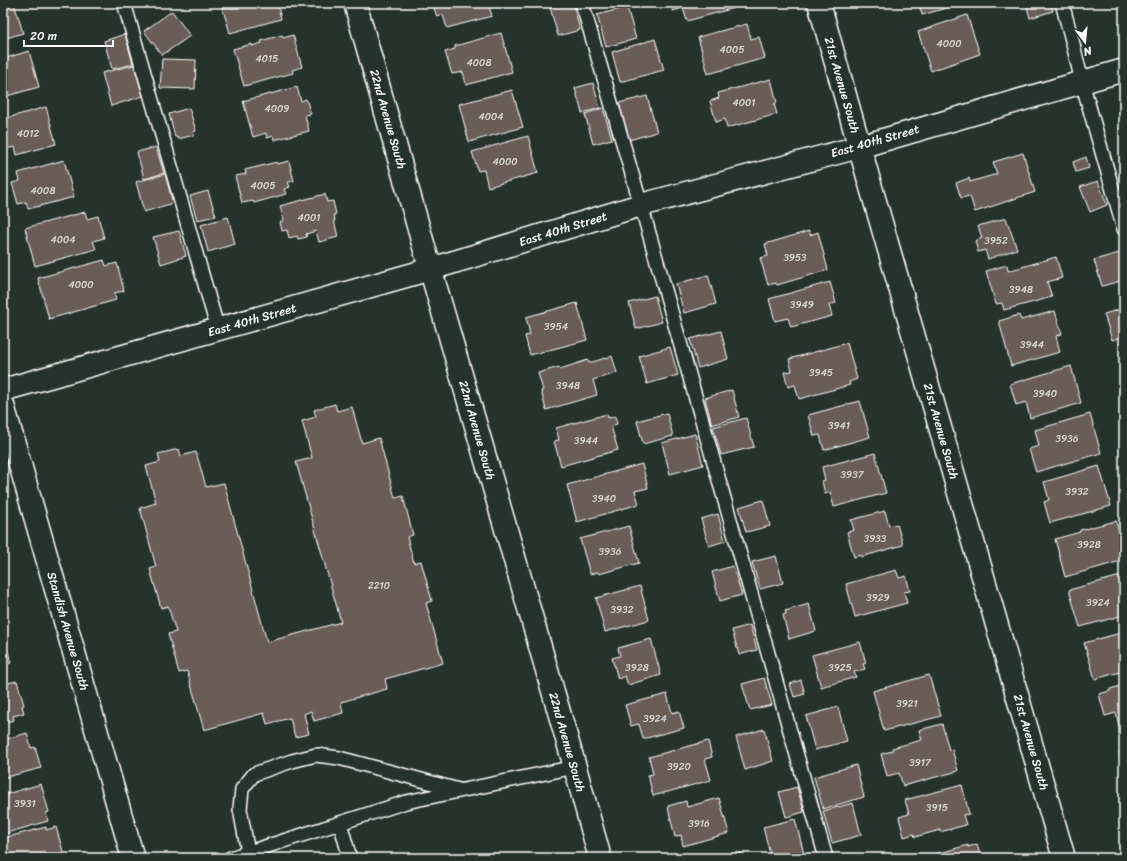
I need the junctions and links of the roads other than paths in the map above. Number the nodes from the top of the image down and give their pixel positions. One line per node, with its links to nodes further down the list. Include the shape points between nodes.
1 (124, 3): 12 (lane)
2 (354, 3): 11 (street, 22nd Avenue South)
3 (582, 3): 9 (lane)
4 (819, 3): 8 (street, 21st Avenue South)
5 (1062, 3): 7 (lane)
6 (1124, 70): 7 (street, East 40th Street)
7 (1082, 82): 8 (street, East 40th Street); 10 (lane)
8 (859, 147): 9 (street, East 40th Street); 24 (street, 21st Avenue South)
9 (641, 205): 11 (street, East 40th Street); 23 (lane)
10 (1124, 229)
11 (431, 269): 12 (street, East 40th Street); 15 (street, 22nd Avenue South)
12 (218, 330): 13 (street, East 40th Street)
13 (3, 390)
14 (3, 405): 19 (street, Standish Avenue South)
15 (575, 767): 16 (lane); 22 (street, 22nd Avenue South)
16 (462, 790): 17 (lane, via 406,802); 18 (lane, via 339,758 316,755 292,760 254,774 242,789 240,809)
17 (340, 823): 18 (lane); 21 (lane)
18 (249, 855): 20 (lane)
19 (133, 858)
20 (230, 858)
21 (350, 858)
22 (600, 858)
23 (826, 858)
24 (1064, 858)

